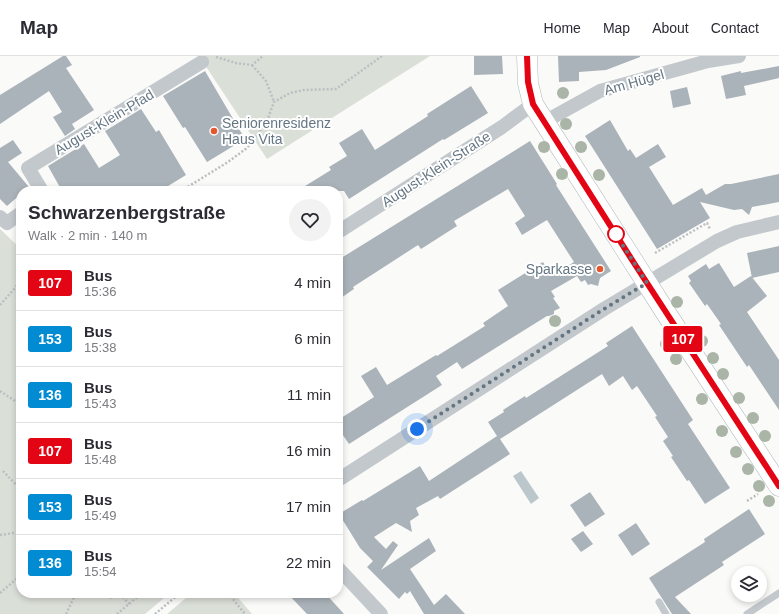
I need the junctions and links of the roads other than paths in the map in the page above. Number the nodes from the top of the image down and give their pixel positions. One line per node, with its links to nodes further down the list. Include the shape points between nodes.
1 (527, 56): 4 (street, via 528,82)
2 (732, 56): 5 (street, Am Hügel, via 600,91)
3 (202, 62): 6 (street, August-Klein-Pfad, via 28,168)
4 (533, 104): 5 (street); 10 (street, August-Klein-Straße, via 502,127)
5 (544, 122): 11 (street)
6 (39, 186)
7 (0, 217): 8 (street, via 7,223)
8 (16, 217)
9 (779, 222): 11 (street, via 737,232 717,241)
10 (343, 229)
11 (647, 283): 12 (street); 13 (street)
12 (343, 477)
13 (779, 486)
14 (343, 573): 17 (street)
15 (779, 593): 19 (lane)
16 (659, 602): 18 (lane)
17 (381, 614)
18 (666, 614)
19 (747, 614)

